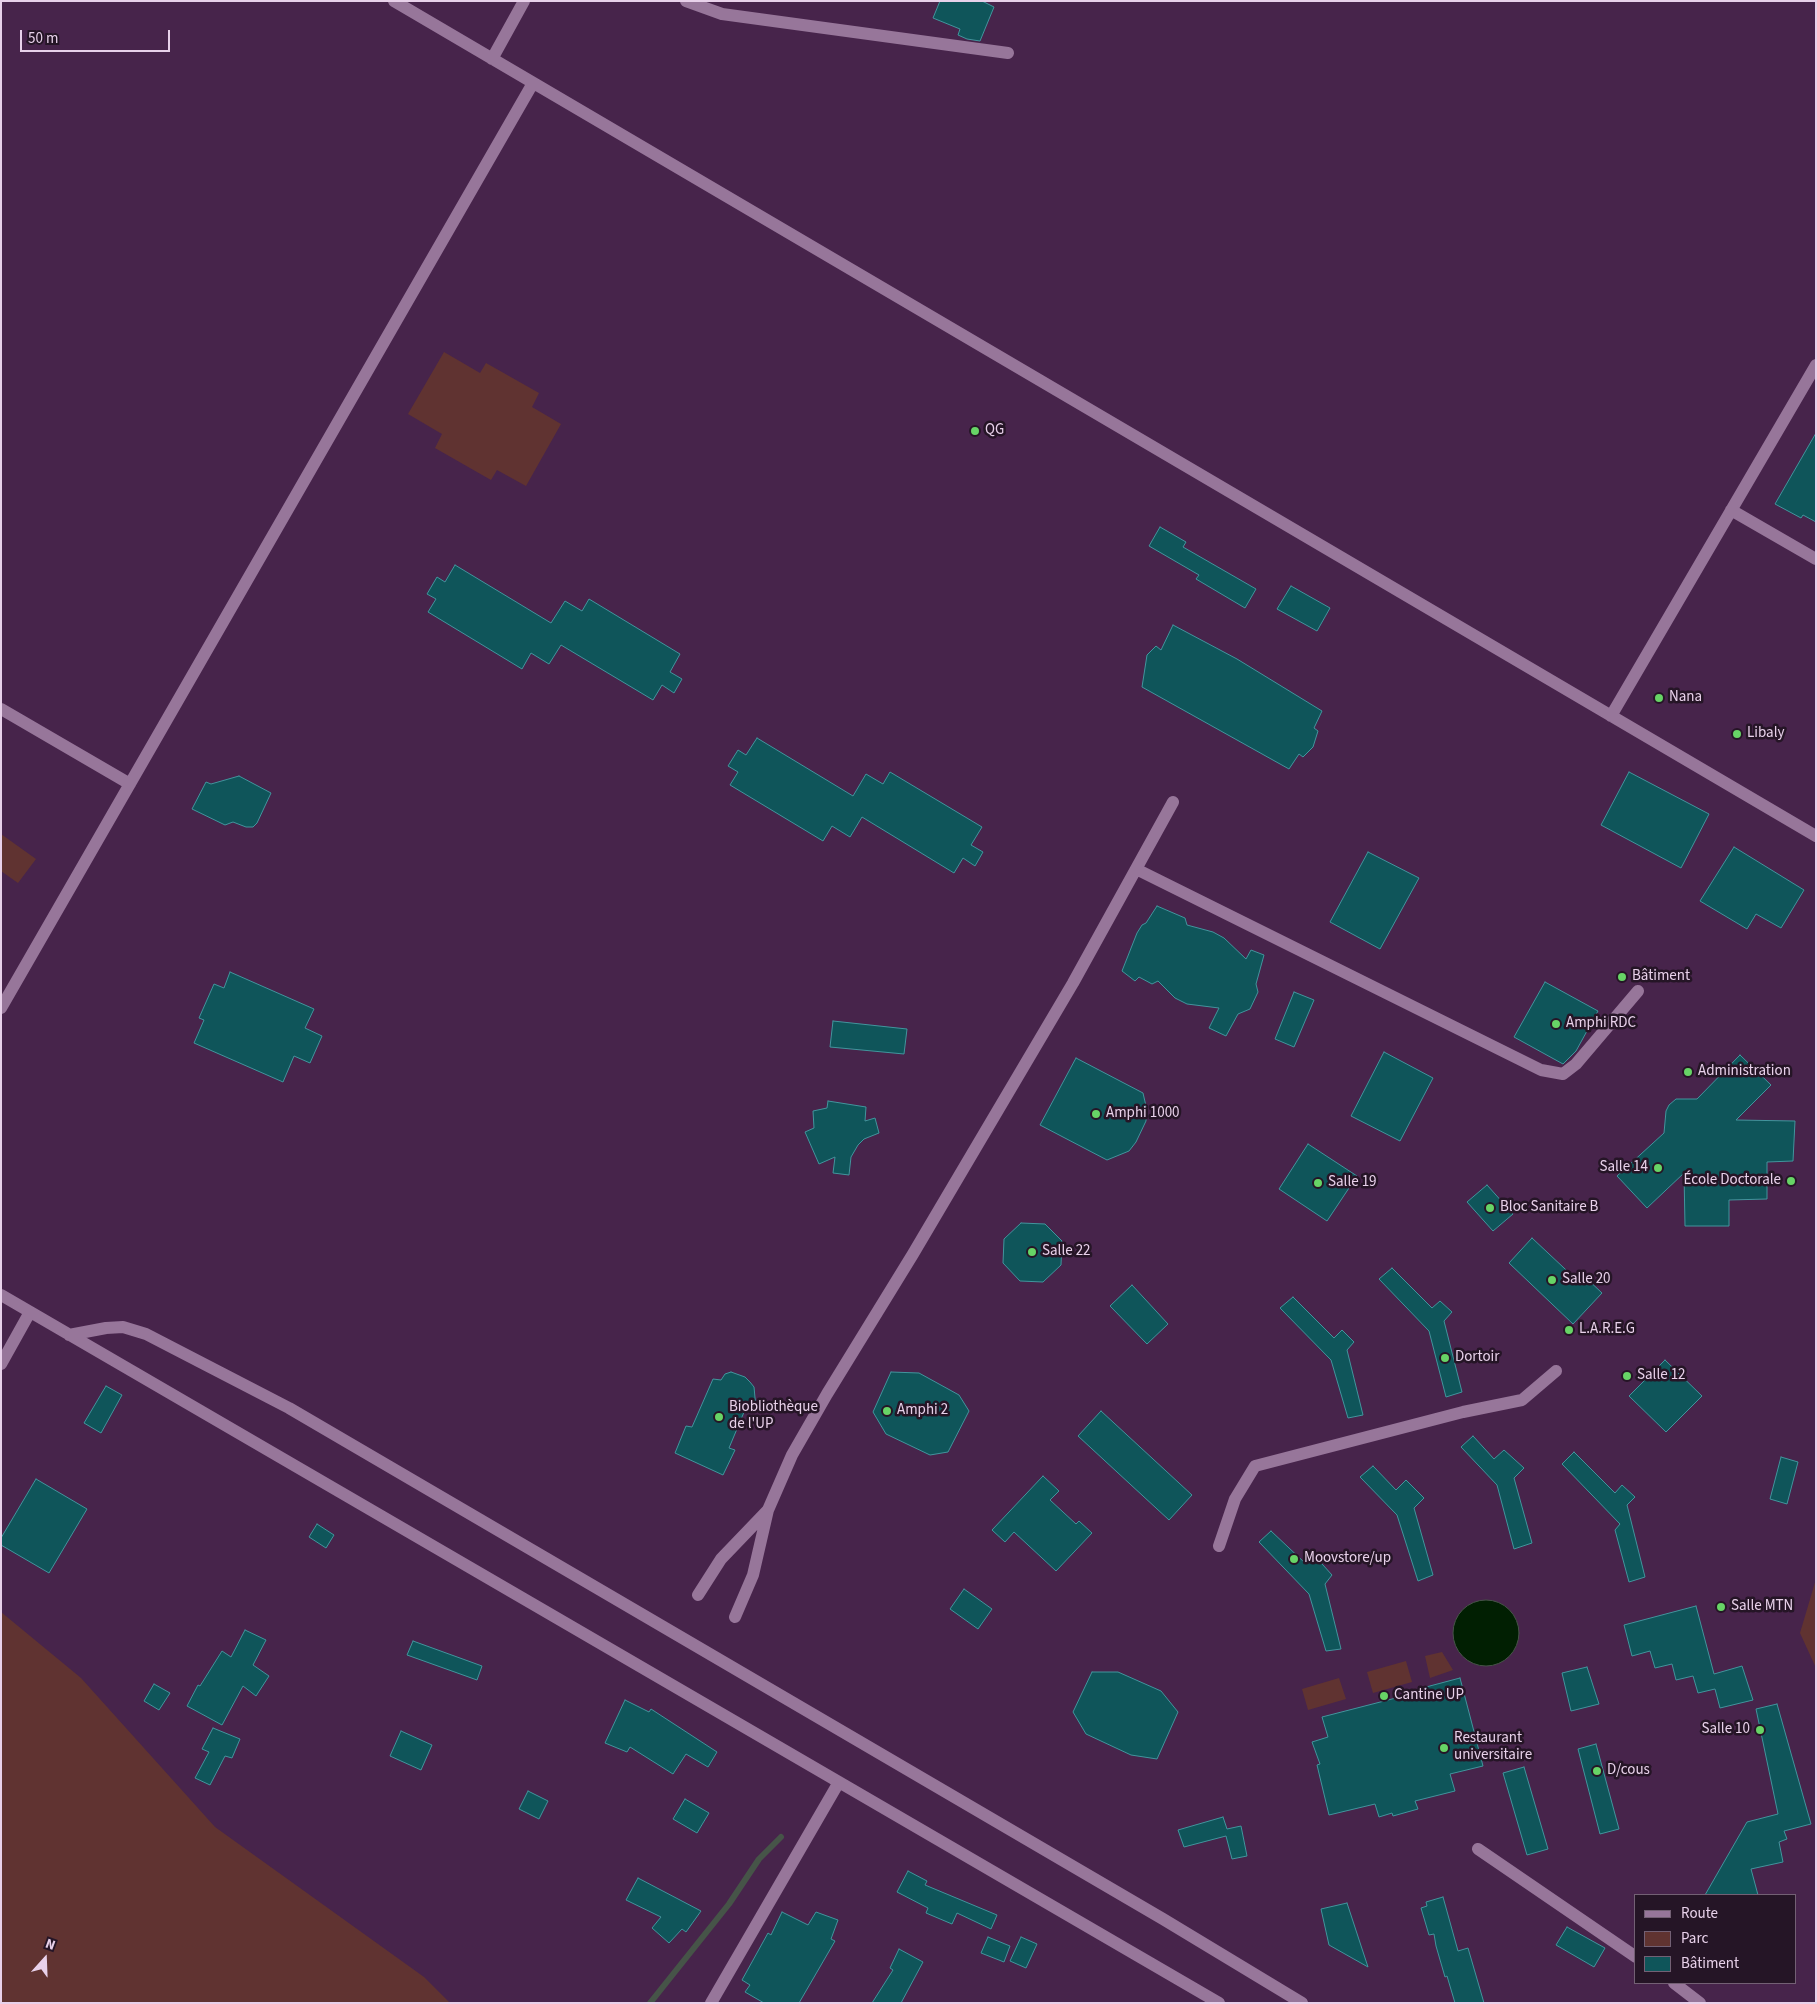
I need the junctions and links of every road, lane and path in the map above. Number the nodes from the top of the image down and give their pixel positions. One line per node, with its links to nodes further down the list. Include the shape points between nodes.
1 (394, 1): 5 (street)
2 (524, 1): 5 (street)
3 (686, 1): 4 (street, via 722,14)
4 (1008, 53)
5 (492, 59): 6 (street)
6 (533, 83): 11 (street); 12 (street)
7 (1816, 365): 8 (street)
8 (1731, 510): 9 (street); 11 (street)
9 (1816, 559)
10 (1, 709): 12 (street)
11 (1611, 716): 14 (street)
12 (130, 784): 17 (street)
13 (1173, 802): 15 (street)
14 (1816, 836)
15 (1136, 869): 16 (street, via 1541,1070 1564,1074); 23 (street, via 1069,990 827,1394 792,1455)
16 (1638, 991)
17 (1, 1008)
18 (1, 1295): 19 (street)
19 (30, 1312): 20 (street); 21 (street)
20 (69, 1334): 27 (street); 33 (street, via 123,1327 146,1334 289,1408)
21 (1, 1364)
22 (1556, 1370): 24 (street, via 1522,1400 1463,1412 1255,1466 1235,1499)
23 (768, 1510): 25 (street, via 722,1559); 26 (street, via 753,1575)
24 (1219, 1546)
25 (698, 1595)
26 (735, 1617)
27 (839, 1782): 31 (street); 32 (street)
28 (1478, 1849): 29 (street)
29 (1634, 1956)
30 (1675, 1984): 34 (street)
31 (712, 2002)
32 (1219, 2003)
33 (1302, 2003)
34 (1700, 2003)

